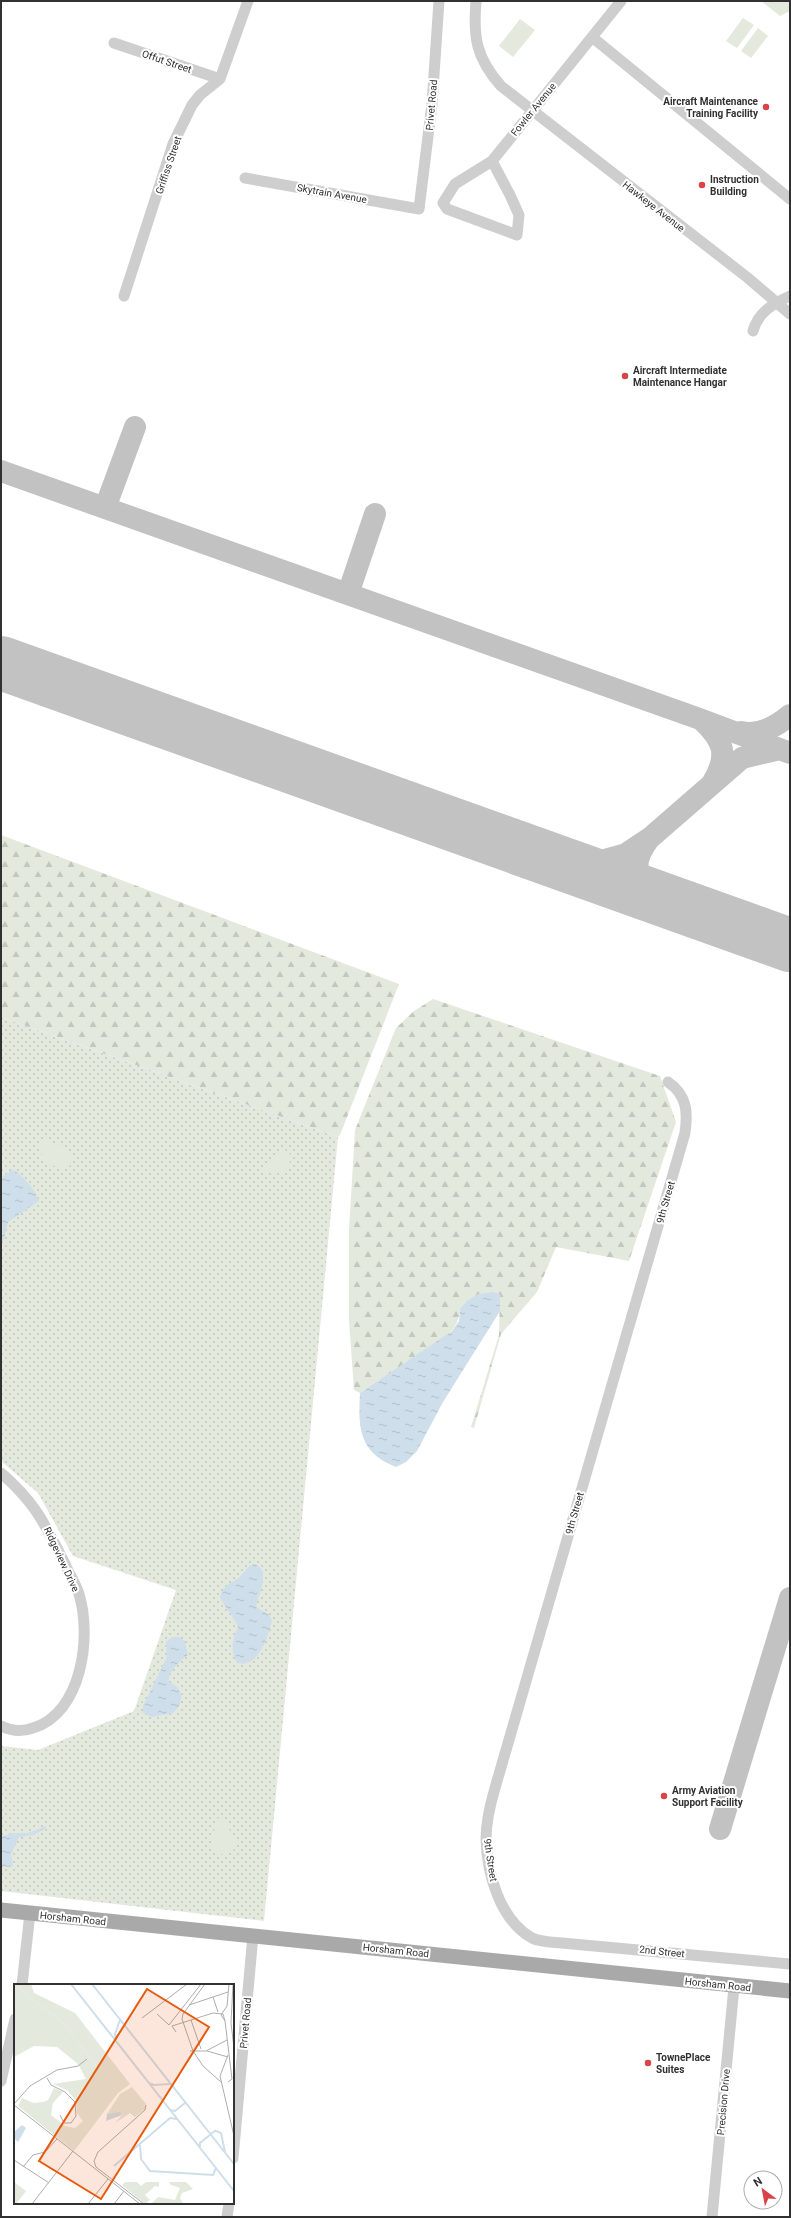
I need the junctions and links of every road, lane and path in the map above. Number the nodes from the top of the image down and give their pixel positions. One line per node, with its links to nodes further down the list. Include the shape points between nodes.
1 (248, 1): 7 (street, Griffiss Street)
2 (439, 1): 12 (street, Privet Road, via 432,104)
3 (476, 1): 8 (street, Hawkeye Avenue, via 474,36 486,69 501,86)
4 (621, 1): 5 (street, Fowler Avenue)
5 (592, 37): 8 (street, Fowler Avenue); 11 (street)
6 (114, 43): 7 (street, Offut Street)
7 (220, 78): 13 (street, Griffiss Street, via 192,105 173,144)
8 (531, 111): 9 (street, Fowler Avenue); 15 (street, Hawkeye Avenue, via 748,278)
9 (492, 161): 9 (street, Fowler Avenue, via 519,214 517,235 447,209 443,203 455,184)
10 (245, 178): 12 (street, Skytrain Avenue)
11 (790, 199)
12 (419, 209)
13 (124, 296)
14 (790, 296): 15 (street)
15 (776, 303): 16 (street); 17 (street, via 757,319)
16 (790, 314)
17 (753, 331)
18 (668, 1082): 24 (street, 9th Street, via 677,1089 685,1102 685,1133 489,1815 487,1852 496,1892 511,1918)
19 (1, 1473): 20 (street, Ridgeview Drive, via 23,1492 44,1521 79,1594 85,1632 83,1657 73,1690 58,1713 45,1725 26,1730 8,1730)
20 (1, 1726)
21 (1, 1910): 22 (main road, Horsham Road)
22 (30, 1913): 23 (main road, Horsham Road); 26 (street)
23 (253, 1935): 27 (main road, Horsham Road); 31 (street, Privet Road)
24 (533, 1938): 25 (street, 2nd Street, via 562,1943)
25 (790, 1964)
26 (22, 1984)
27 (734, 1987): 28 (main road, Horsham Road); 34 (street, Precision Drive)
28 (790, 1991)
29 (14, 2023): 30 (street)
30 (1, 2081)
31 (234, 2147)
32 (229, 2204): 33 (street)
33 (227, 2217)
34 (712, 2217)

